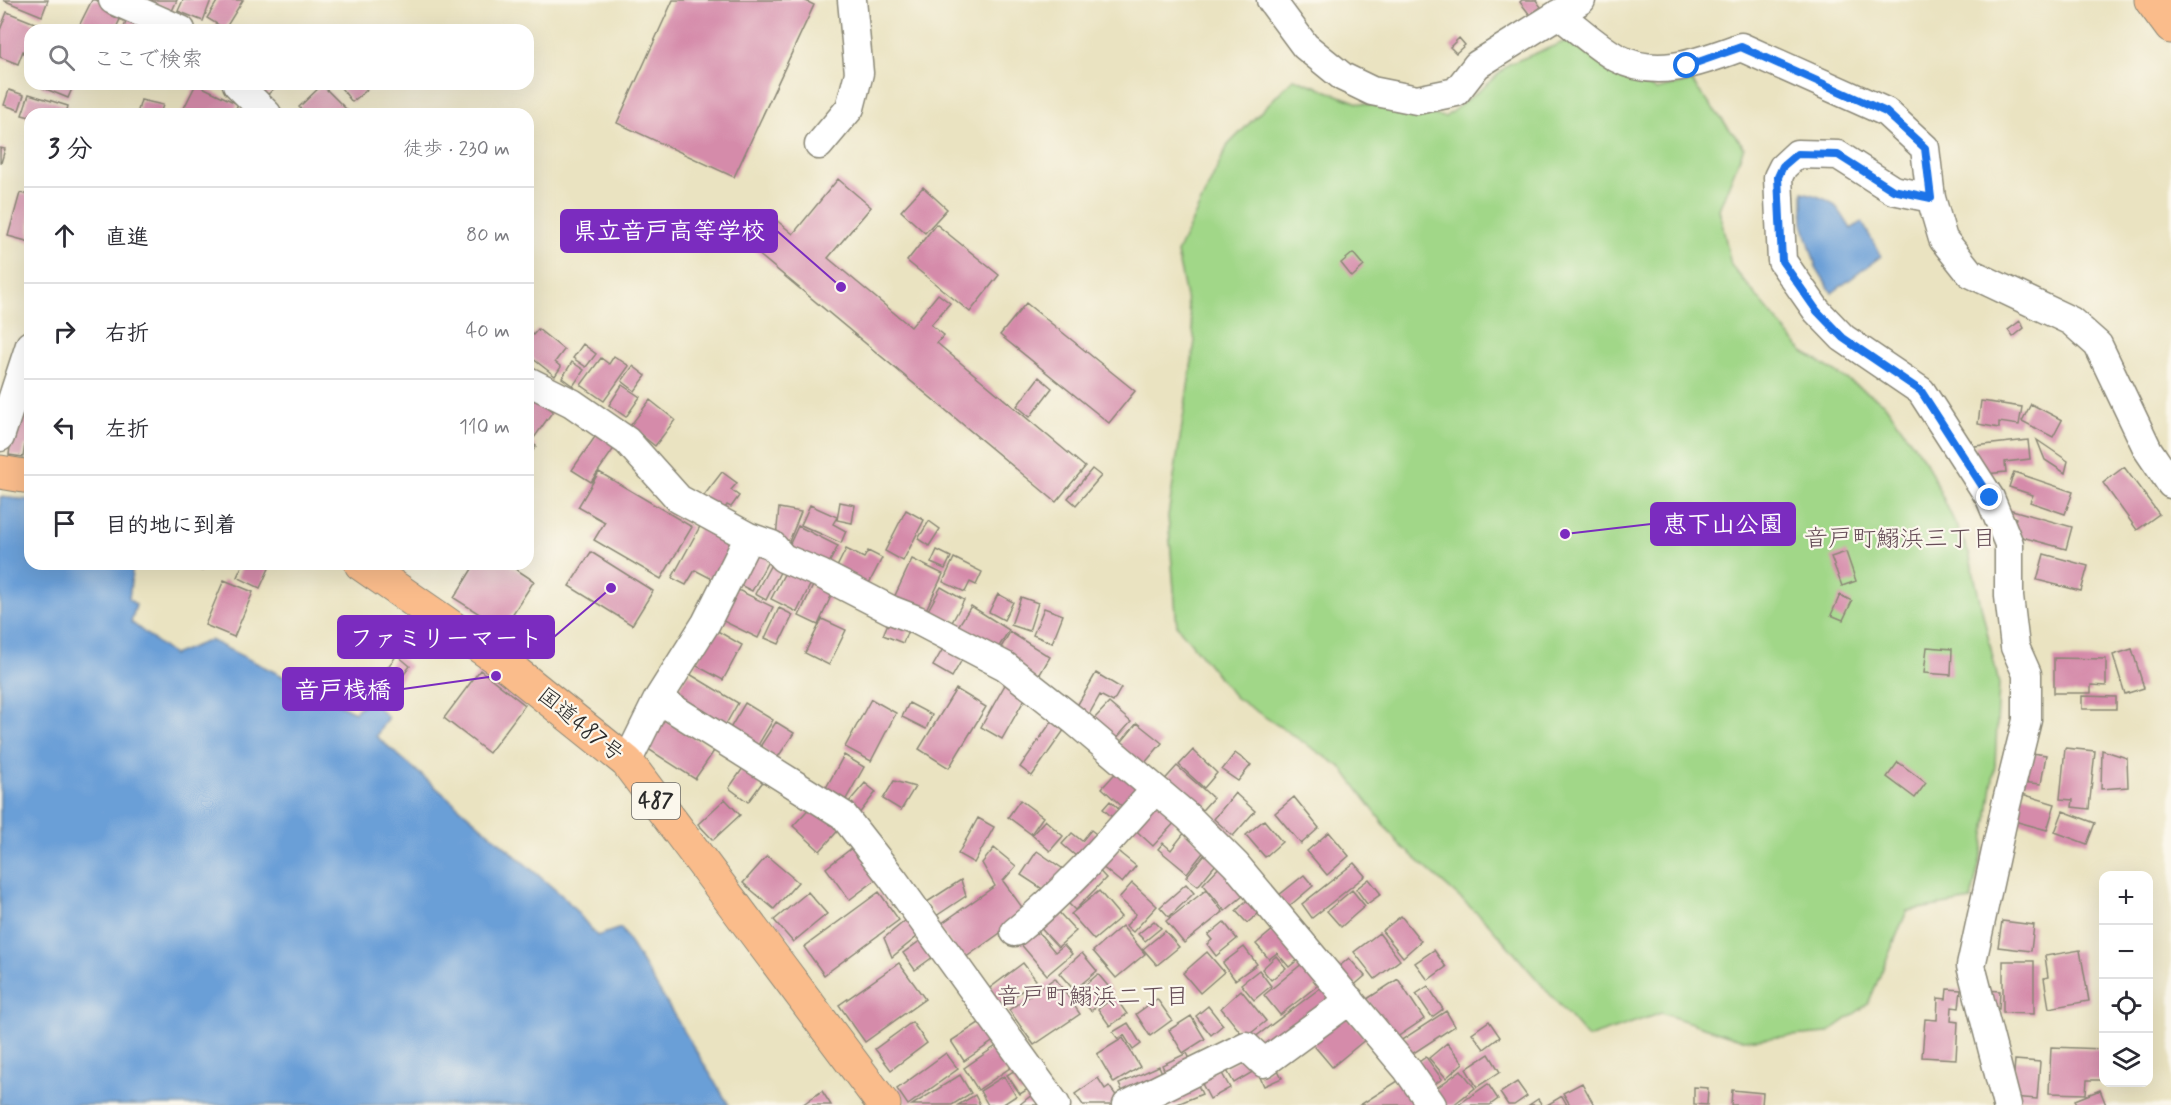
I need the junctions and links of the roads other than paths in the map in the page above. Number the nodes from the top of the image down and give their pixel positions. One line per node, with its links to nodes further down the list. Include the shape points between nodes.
1 (113, 0): 6 (street)
2 (852, 0): 10 (street, via 859,73 850,108)
3 (1271, 0): 5 (street, via 1305,46 1342,77 1372,91 1417,100 1456,92 1477,65)
4 (2151, 0): 7 (highway)
5 (1570, 7): 11 (street, via 1617,58 1648,69 1687,66 1741,47 1886,112 1925,148)
6 (168, 24)
7 (2171, 27)
8 (243, 90): 9 (street)
9 (261, 108)
10 (819, 146)
11 (1931, 198): 17 (street, via 1943,239 1970,273 2072,321 2098,345 2148,450); 29 (street, via 1893,190 1838,155 1797,154 1783,166 1778,177 1782,261 1817,311 1843,338 1921,391 1990,498 2009,544 2009,597 2015,647 2027,674 2027,720 1971,966)
12 (24, 363): 14 (street)
13 (534, 384): 18 (street, via 572,403 627,441 679,500)
14 (0, 437)
15 (0, 472): 16 (highway)
16 (24, 476)
17 (2171, 484)
18 (749, 537): 20 (street, via 706,623); 22 (street, via 772,545 783,558 934,628 1005,666)
19 (370, 570): 21 (highway, 国道487号 / 487, via 506,664)
20 (658, 699): 21 (street); 26 (street, via 843,815)
21 (627, 762): 25 (highway, 国道487号 / 487)
22 (1155, 790): 23 (street, via 1090,862); 24 (street, via 1236,865)
23 (1015, 932)
24 (1350, 1000): 27 (street, via 1264,1063 1246,1046); 28 (street)
25 (884, 1105)
26 (1056, 1105)
27 (1127, 1105)
28 (1432, 1105)
29 (2007, 1105)

